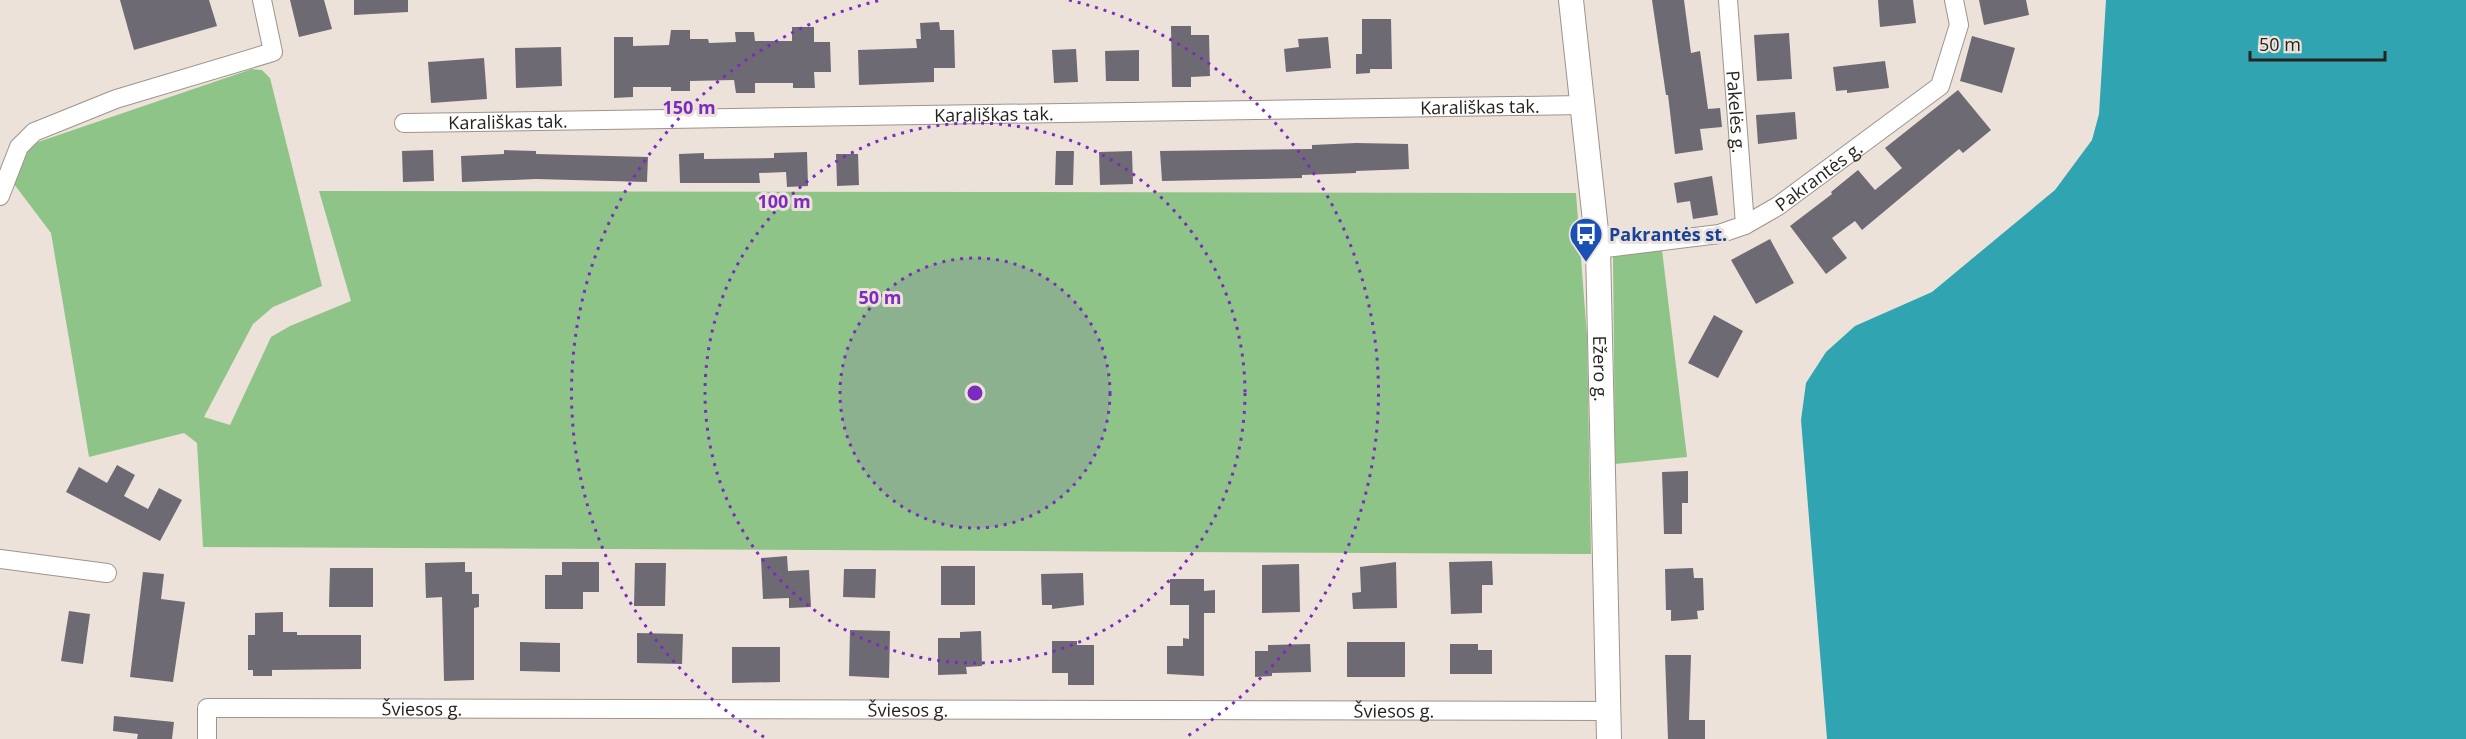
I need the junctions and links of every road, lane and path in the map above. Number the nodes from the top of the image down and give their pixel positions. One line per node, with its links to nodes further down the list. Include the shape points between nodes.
1 (262, 0): 7 (street, via 273,52 116,99 34,132 19,147)
2 (1571, 0): 5 (main road, Ežero g.)
3 (1728, 0): 8 (street, Pakelės g.)
4 (1954, 0): 8 (street, Pakrantės g., via 1959,25 1940,86 1778,206)
5 (1582, 105): 6 (street, Karališkas tak.); 9 (main road, Ežero g.)
6 (404, 123)
7 (0, 196)
8 (1745, 225): 9 (street, Pakrantės g., via 1719,234)
9 (1598, 249): 12 (main road, Ežero g.)
10 (0, 559): 11 (street)
11 (108, 573)
12 (1608, 711): 13 (street, Šviesos g., via 207,708); 14 (main road, Ežero g.)
13 (207, 739)
14 (1609, 739)

